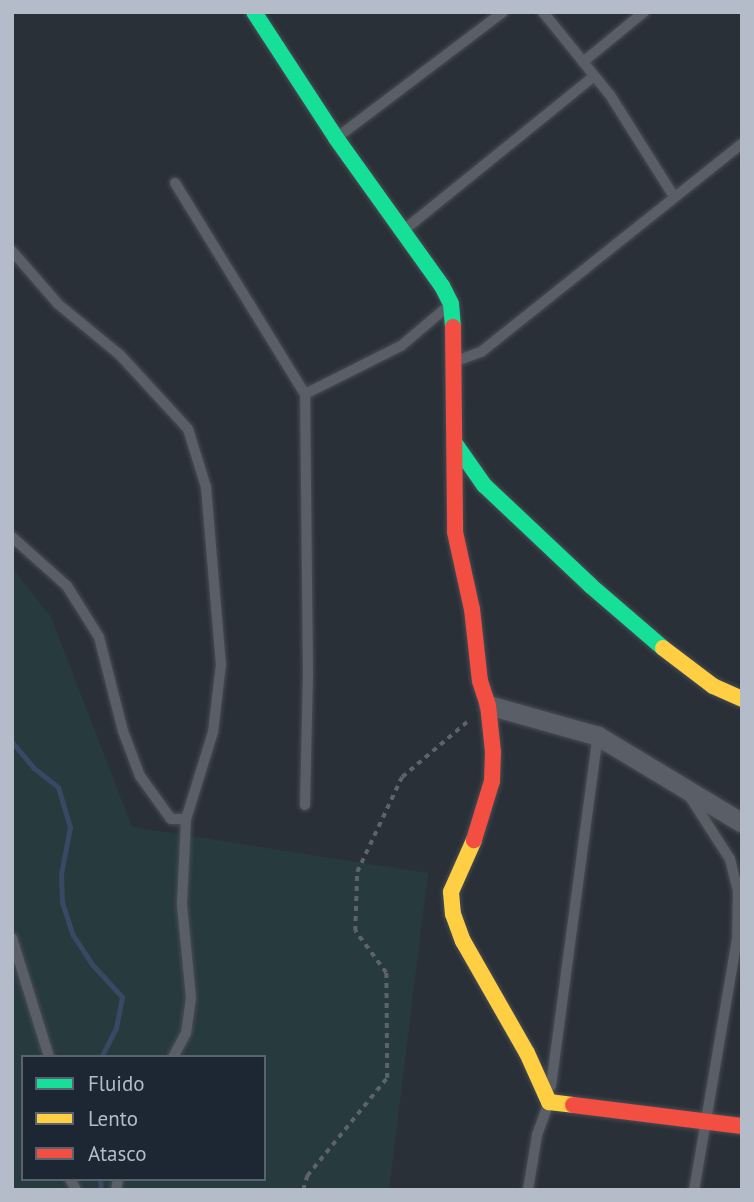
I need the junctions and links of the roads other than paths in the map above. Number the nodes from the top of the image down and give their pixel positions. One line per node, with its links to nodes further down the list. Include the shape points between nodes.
1 (254, 12): 7 (street)
2 (503, 12): 7 (lane)
3 (543, 12): 5 (lane)
4 (644, 12): 5 (lane)
5 (583, 62): 6 (lane)
6 (594, 76): 10 (lane); 11 (lane)
7 (336, 138): 11 (street)
8 (742, 144): 10 (lane)
9 (175, 183): 15 (lane)
10 (673, 195): 14 (lane, via 481,352)
11 (403, 231): 13 (street)
12 (12, 251): 23 (lane, via 58,304 120,355 188,429 206,487 221,664 213,732)
13 (451, 304): 14 (street); 15 (lane, via 401,346)
14 (455, 362): 16 (street)
15 (305, 394): 22 (lane, via 309,674)
16 (456, 445): 18 (street, via 485,485 591,586 674,657); 19 (street, via 455,532)
17 (12, 537): 23 (lane, via 67,586 99,637 123,731 140,776 171,819)
18 (742, 699)
19 (488, 705): 20 (street); 28 (street, via 492,780 468,858 451,892 453,914)
20 (598, 736): 21 (street); 28 (lane)
21 (683, 788): 24 (street); 29 (lane, via 730,859 738,891 737,939)
22 (305, 805)
23 (186, 820): 27 (lane, via 182,905 191,998 186,1032)
24 (742, 823)
25 (12, 938): 26 (lane)
26 (48, 1055)
27 (174, 1055)
28 (549, 1102): 29 (street); 31 (lane, via 537,1135)
29 (705, 1121): 30 (street); 32 (lane)
30 (742, 1126)
31 (528, 1190)
32 (694, 1190)

